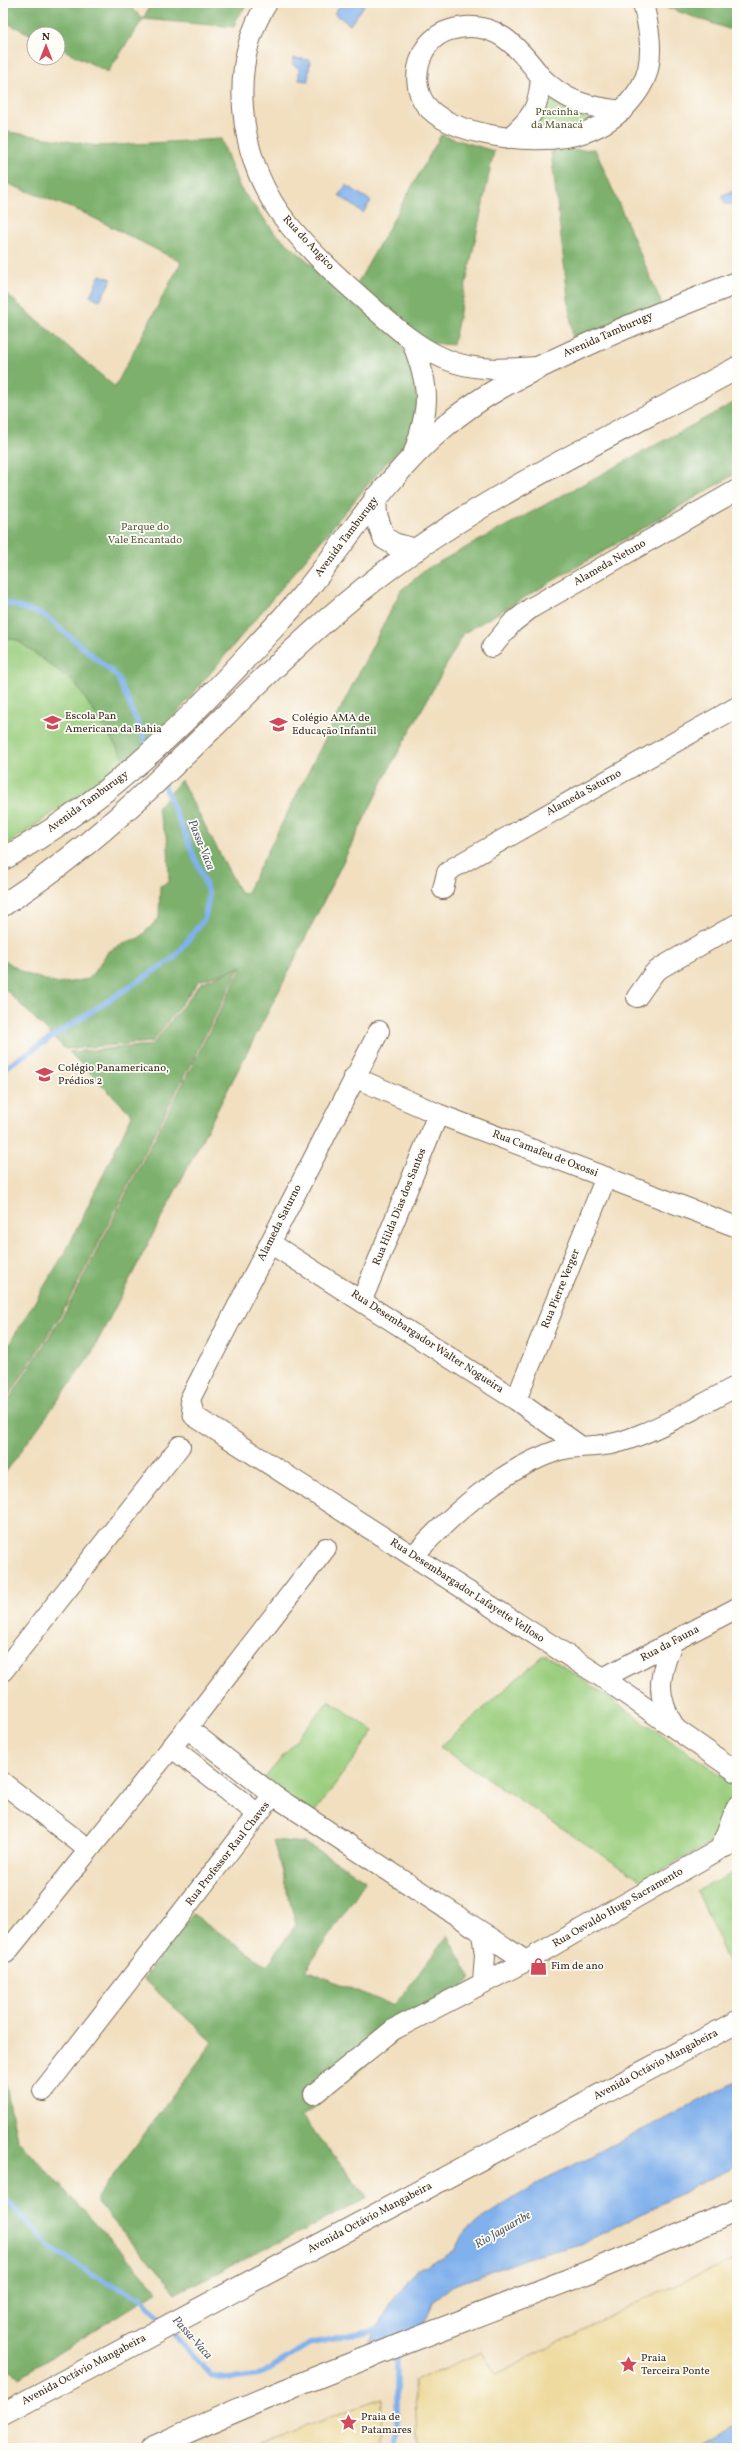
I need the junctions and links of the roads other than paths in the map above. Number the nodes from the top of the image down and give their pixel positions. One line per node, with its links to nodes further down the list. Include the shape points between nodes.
1 (267, 3): 7 (street, Rua do Angico, via 248,42 243,76 244,112 250,148 262,181 279,212 305,243 351,289)
2 (643, 3): 4 (street, via 650,49 648,68 644,82)
3 (541, 77): 4 (street, via 555,91 574,102); 5 (street, via 540,97 535,111); 5 (street, via 516,46 490,30 458,27 433,39 423,52 418,64 417,79 419,94 426,105 455,125)
4 (622, 111): 5 (street, via 591,131 572,136 550,140)
5 (509, 138)
6 (737, 283): 8 (main road, Avenida Tamburugy, via 634,322)
7 (412, 342): 8 (street, Rua do Angico, via 446,359 481,368); 10 (street, Rua do Angico, via 424,372 426,390 426,412)
8 (540, 367): 10 (main road, Avenida Tamburugy, via 472,405)
9 (737, 368): 13 (main road, via 564,462)
10 (413, 455): 12 (main road, Avenida Tamburugy)
11 (737, 490): 14 (street, Alameda Netuno, via 531,608 512,623)
12 (375, 498): 13 (main road, via 376,515 384,538 394,544); 16 (main road, Avenida Tamburugy, via 302,596 187,719 127,775 89,804)
13 (416, 550): 18 (main road, via 325,620 105,829)
14 (492, 647)
15 (737, 707): 17 (street, Alameda Saturno, via 453,868 447,873)
16 (3, 859)
17 (443, 889)
18 (3, 905)
19 (737, 924): 20 (street, via 662,967 654,973)
20 (637, 997)
21 (379, 1030): 22 (street, Alameda Saturno)
22 (354, 1077): 23 (street, Rua Camafeu de Oxossi); 26 (street, Alameda Saturno)
23 (438, 1114): 24 (street, Rua Camafeu de Oxossi); 27 (street, Rua Hilda Dias dos Santos)
24 (606, 1177): 25 (street, Rua Camafeu de Oxossi); 29 (street, Rua Pierre Verger)
25 (737, 1227)
26 (270, 1243): 27 (street, Rua Desembargador Walter Nogueira); 30 (street, Alameda Saturno, via 190,1399)
27 (362, 1300): 29 (street, Rua Desembargador Walter Nogueira)
28 (737, 1386): 32 (street, via 643,1434 605,1445)
29 (516, 1400): 32 (street, Rua Desembargador Walter Nogueira)
30 (194, 1416): 34 (street, Rua Desembargador Lafayette Velloso)
31 (180, 1446): 37 (street)
32 (580, 1446): 34 (street, via 559,1451 501,1479 468,1502 439,1527)
33 (326, 1548): 39 (street)
34 (413, 1556): 38 (street, Rua Desembargador Lafayette Velloso)
35 (737, 1608): 36 (street, Rua da Fauna)
36 (672, 1643): 38 (street, Rua da Fauna); 40 (street, via 665,1662 660,1695 664,1710)
37 (3, 1671)
38 (603, 1678): 40 (street, Rua Desembargador Lafayette Velloso)
39 (187, 1728): 41 (street); 44 (street)
40 (675, 1728): 42 (street, Rua Desembargador Lafayette Velloso)
41 (171, 1748): 46 (street); 48 (street)
42 (737, 1772)
43 (3, 1783): 48 (street)
44 (273, 1795): 46 (street, Rua Professor Raul Chaves); 49 (street, Rua Professor Raul Chaves)
45 (737, 1806): 47 (street, Rua Osvaldo Hugo Sacramento)
46 (258, 1814): 54 (street, Rua Professor Raul Chaves)
47 (728, 1845): 51 (street, Rua Osvaldo Hugo Sacramento)
48 (89, 1850): 50 (street)
49 (482, 1933): 51 (street, Rua Professor Raul Chaves); 52 (street, via 485,1955)
50 (6, 1953)
51 (526, 1961): 52 (street, Rua Osvaldo Hugo Sacramento)
52 (483, 1982): 55 (street, Rua Osvaldo Hugo Sacramento, via 393,2030)
53 (737, 2022): 57 (main road, Avenida Octávio Mangabeira)
54 (43, 2091)
55 (314, 2094)
56 (737, 2210): 60 (main road, via 624,2258 205,2424)
57 (32, 2399): 58 (main road, Avenida Octávio Mangabeira); 59 (main road)
58 (3, 2414)
59 (3, 2424)
60 (152, 2448)

